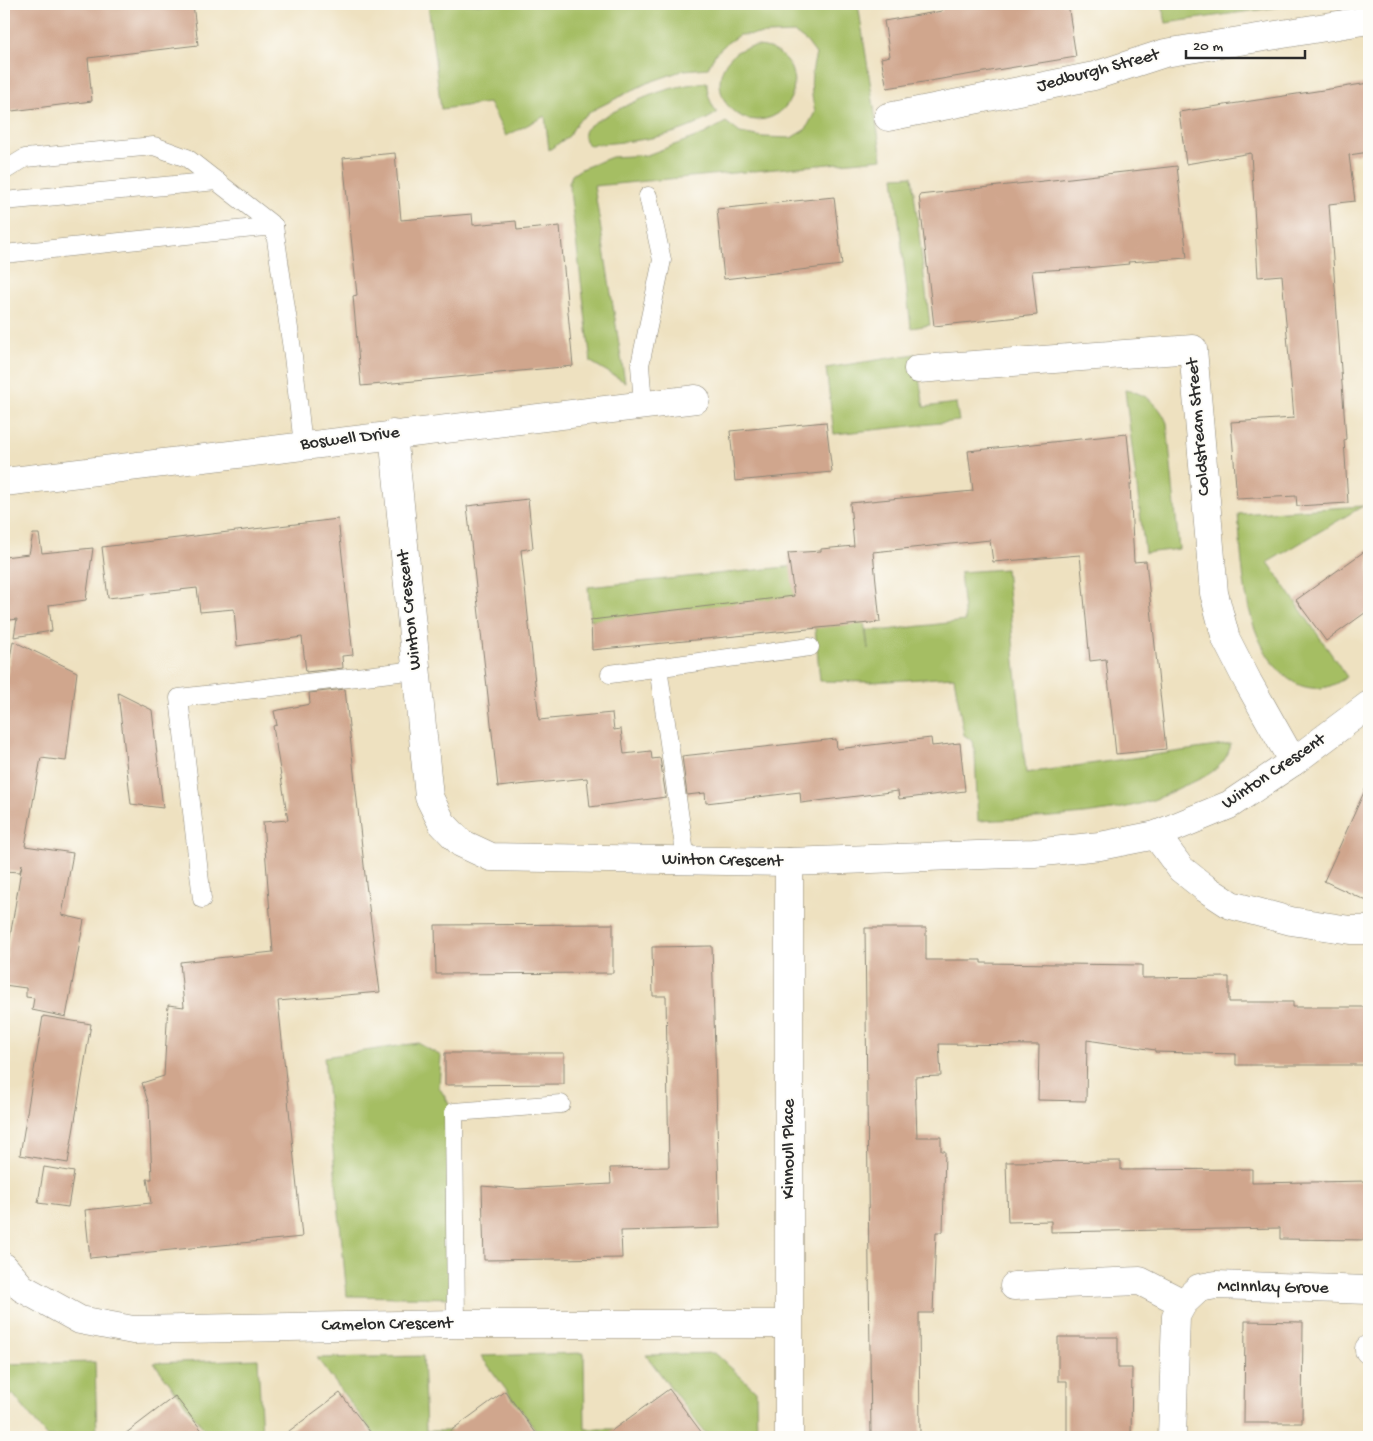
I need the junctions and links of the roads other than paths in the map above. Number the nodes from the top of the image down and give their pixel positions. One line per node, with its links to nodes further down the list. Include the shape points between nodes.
1 (1369, 20): 2 (street, Jedburgh Street, via 1165,53 1094,76)
2 (888, 117)
3 (4, 171): 4 (lane, via 25,158 154,146 187,158)
4 (217, 180): 6 (lane); 7 (lane)
5 (648, 196): 11 (lane, via 662,260 640,364)
6 (4, 201)
7 (274, 226): 8 (lane); 13 (lane)
8 (4, 254)
9 (918, 369): 20 (street, Coldstream Street, via 1192,349 1214,594 1226,639)
10 (696, 399): 11 (street, Boswell Drive)
11 (643, 404): 12 (street, Boswell Drive)
12 (393, 434): 13 (street, Boswell Drive); 17 (street, Winton Crescent)
13 (303, 445): 14 (street, Boswell Drive)
14 (4, 482)
15 (810, 647): 16 (lane)
16 (658, 668): 18 (lane); 22 (lane)
17 (416, 670): 22 (street, Winton Crescent, via 429,797 442,823 461,843 491,857); 24 (lane, via 179,698)
18 (610, 674)
19 (1369, 705): 20 (street, Winton Crescent)
20 (1293, 762): 21 (street, Winton Crescent, via 1228,805)
21 (1156, 835): 23 (street, Winton Crescent, via 1100,846 1034,852); 25 (street, via 1181,869 1231,905 1291,921)
22 (686, 860): 23 (street, Winton Crescent)
23 (789, 862): 32 (street, Kinnoull Place)
24 (202, 899)
25 (1369, 930)
26 (561, 1104): 31 (lane, via 454,1112)
27 (4, 1267): 31 (street, Camelon Crescent, via 22,1288 80,1320 133,1330)
28 (1014, 1286): 30 (street, via 1140,1281)
29 (1369, 1290): 30 (street, McInnlay Grove, via 1216,1285 1199,1288)
30 (1183, 1303): 34 (street, via 1176,1316)
31 (456, 1324): 32 (street, Camelon Crescent)
32 (788, 1324): 33 (street, Kinnoull Place)
33 (790, 1437)
34 (1172, 1437)

